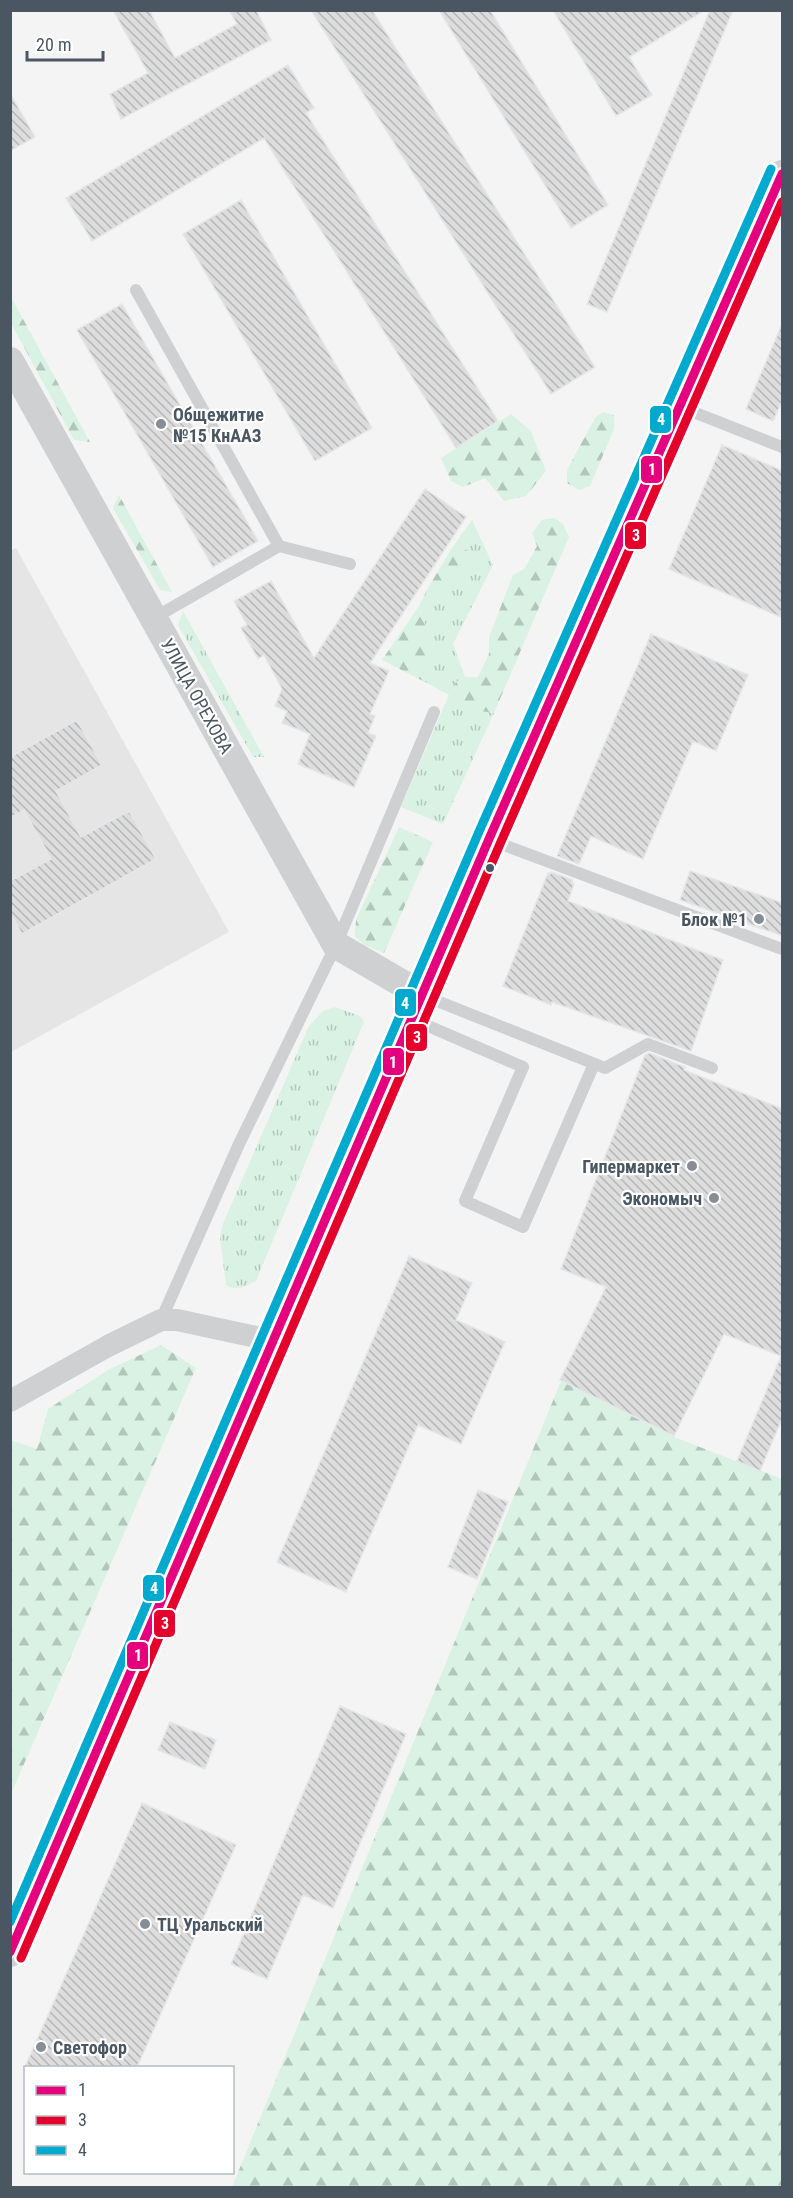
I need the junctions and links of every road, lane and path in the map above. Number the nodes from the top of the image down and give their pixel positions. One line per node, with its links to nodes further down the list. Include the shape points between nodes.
1 (783, 174): 4 (street)
2 (136, 290): 6 (lane)
3 (10, 361): 8 (street, УЛИЦА ОРЕХОВА)
4 (678, 406): 5 (lane); 10 (street)
5 (783, 447)
6 (279, 546): 7 (lane); 8 (lane)
7 (350, 564)
8 (154, 618): 11 (street, УЛИЦА ОРЕХОВА)
9 (434, 712): 11 (lane)
10 (490, 840): 12 (lane); 13 (street)
11 (336, 945): 13 (street); 16 (lane, via 239,1144)
12 (783, 949)
13 (417, 1007): 14 (lane); 14 (lane, via 523,1067 465,1201 523,1227); 17 (street)
14 (594, 1064): 15 (lane, via 605,1068 648,1044)
15 (712, 1068)
16 (161, 1320): 17 (street); 18 (street)
17 (275, 1341): 19 (street)
18 (10, 1401)
19 (10, 1953)

